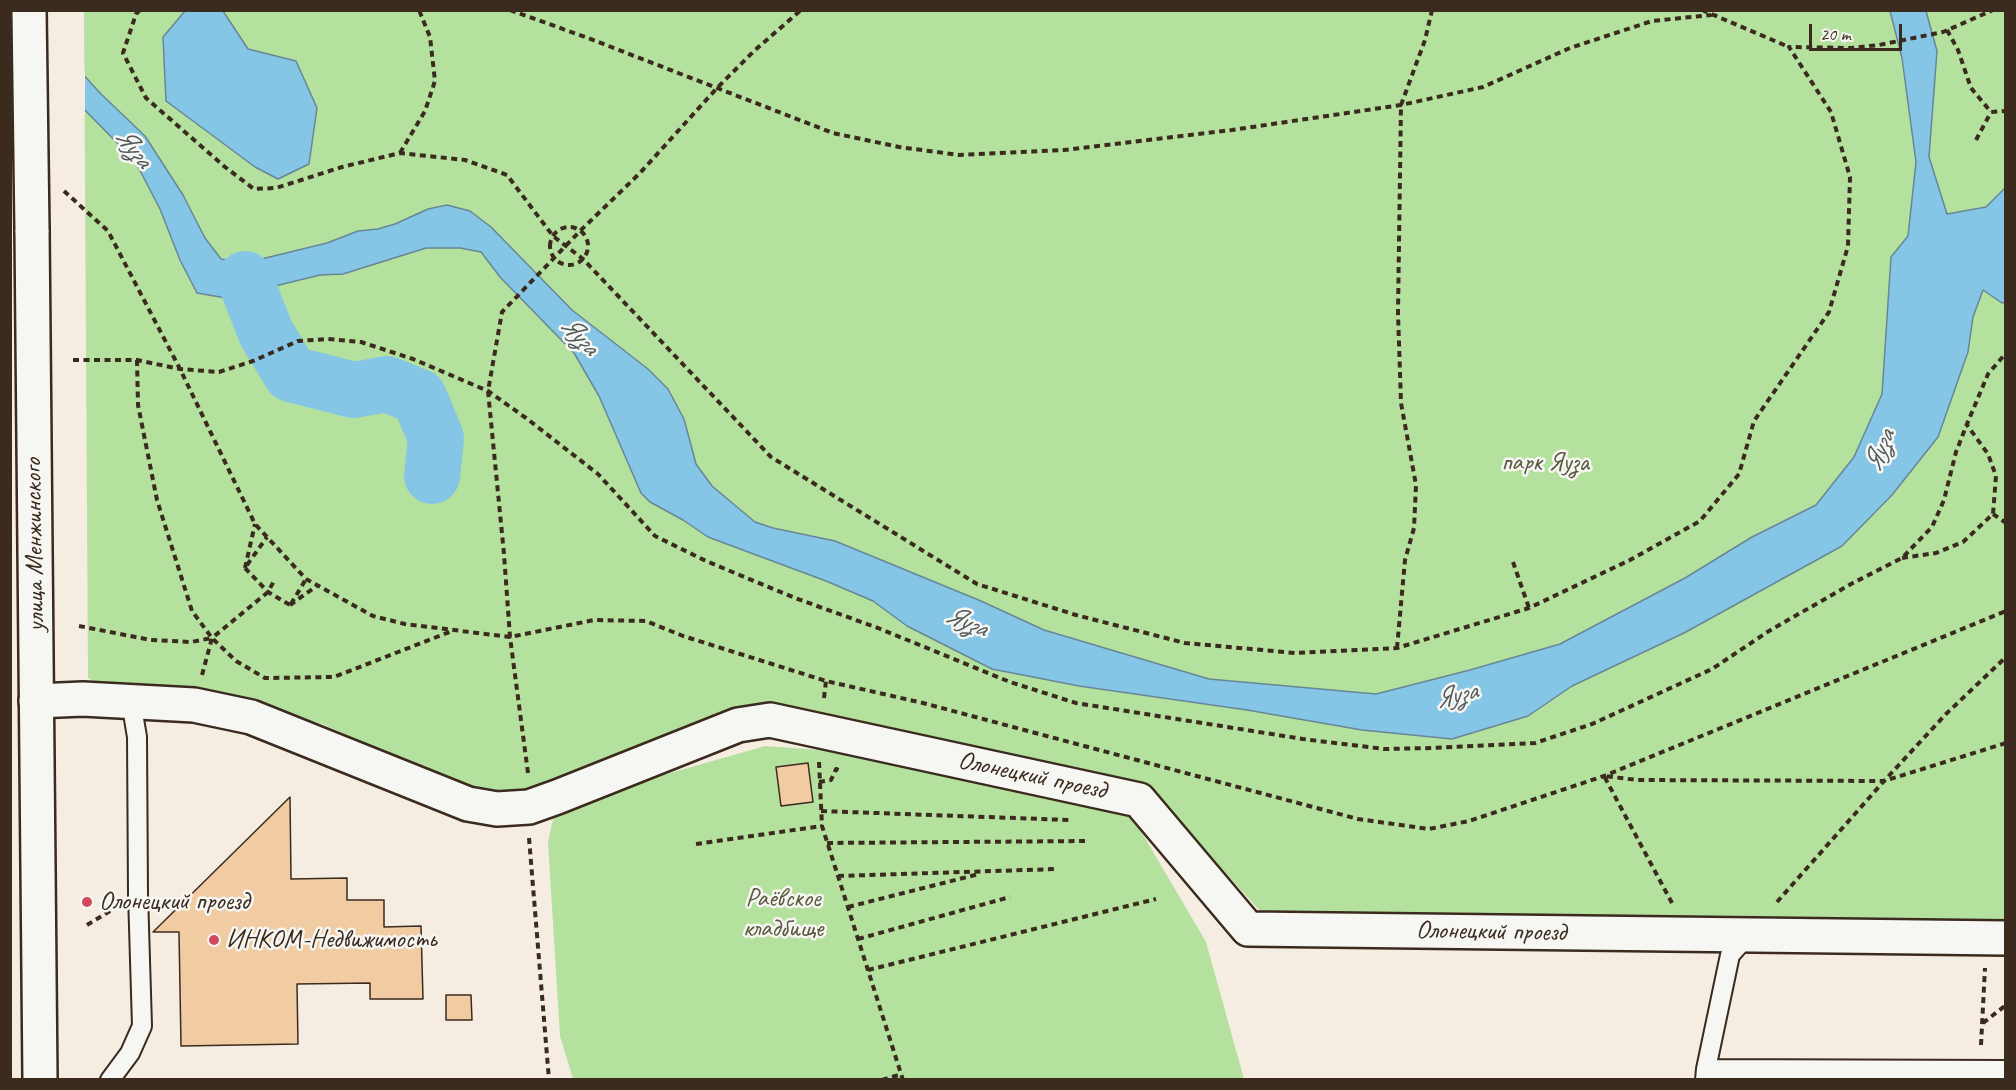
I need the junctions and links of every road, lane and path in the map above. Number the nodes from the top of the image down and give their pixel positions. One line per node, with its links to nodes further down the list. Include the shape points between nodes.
1 (29, 10): 51 (street, улица Менжинского, bridge)
2 (140, 10): 17 (path, via 123,53 146,98 254,189 276,188)
3 (419, 10): 17 (path, via 430,37 435,81 425,111)
4 (510, 10): 12 (path)
5 (801, 10): 12 (path)
6 (1432, 10): 13 (path)
7 (1702, 10): 9 (path)
8 (1993, 10): 10 (path)
9 (1711, 13): 11 (path); 13 (path, via 1652,21 1570,48 1483,87)
10 (1945, 31): 11 (path, via 1851,48); 15 (path, via 1958,50 1971,88)
11 (1789, 47): 42 (path, via 1831,112 1850,177 1848,246 1829,312 1754,421 1739,474 1700,521 1630,560)
12 (717, 88): 13 (path, via 833,133 959,155 1064,150); 19 (path, via 640,173)
13 (1401, 105): 48 (path, via 1398,313 1401,392 1416,485)
14 (2006, 111): 15 (path)
15 (1991, 112): 16 (path)
16 (1976, 140)
17 (400, 153): 20 (path, via 465,160 507,176)
18 (64, 191): 27 (path, via 108,231)
19 (580, 231): 20 (path, via 568,227); 21 (path); 23 (path, via 588,247)
20 (553, 236): 21 (path); 22 (path, via 550,247)
21 (566, 246): 22 (path); 23 (path)
22 (555, 258): 23 (path, via 565,265); 28 (path, via 502,312)
23 (583, 259): 48 (path, via 771,457 977,584 1185,644 1295,653)
24 (2006, 353): 29 (path, via 1988,374)
25 (73, 360): 26 (path)
26 (137, 360): 27 (path); 47 (path, via 138,405 157,500 192,611)
27 (180, 369): 28 (path, via 219,372 298,341 328,339 361,342); 32 (path)
28 (488, 391): 34 (path, via 597,474 655,536 795,598 1010,682 1076,703 1384,749 1535,743 1592,723 1712,669 1769,631); 46 (path)
29 (1967, 424): 30 (path, via 1988,454 1996,476); 34 (path, via 1932,527)
30 (1993, 514): 31 (path); 34 (path, via 1963,542 1936,554)
31 (2006, 523)
32 (255, 524): 33 (path); 36 (path)
33 (267, 537): 36 (path); 37 (path)
34 (1902, 558)
35 (1513, 562): 42 (path)
36 (245, 568): 40 (path)
37 (306, 579): 39 (path); 41 (path)
38 (274, 580): 40 (path)
39 (318, 585): 41 (path); 45 (path, via 373,616)
40 (268, 592): 41 (path); 47 (path)
41 (290, 605)
42 (1529, 608): 48 (path)
43 (2006, 611): 55 (path)
44 (79, 626): 47 (path, via 152,640 191,642)
45 (453, 631): 46 (path); 47 (path, via 334,677 265,678 236,661)
46 (510, 637): 50 (path, via 594,620 646,621); 56 (path)
47 (212, 638)
48 (1397, 648)
49 (2006, 657): 57 (path)
50 (826, 681): 53 (path); 55 (path, via 1358,819 1430,829 1469,821)
51 (36, 701): 52 (street, Олонецкий проезд); 83 (street, улица Менжинского)
52 (131, 701): 53 (street, Олонецкий проезд, via 194,705 251,717 468,804 497,809 529,807 738,725 770,720); 84 (lane, via 137,737 142,1026 130,1053)
53 (819, 730): 58 (path); 71 (street, Олонецкий проезд, via 1139,800 1248,929)
54 (2006, 743): 57 (path)
55 (1604, 776): 57 (path, via 1637,780); 71 (path)
56 (529, 781)
57 (1884, 781): 72 (path)
58 (821, 811): 59 (path); 60 (path)
59 (1070, 820)
60 (822, 826): 63 (path); 64 (path)
61 (529, 827): 85 (path)
62 (1088, 841): 63 (path)
63 (827, 843): 67 (path)
64 (696, 844)
65 (1058, 869): 66 (path)
66 (988, 871): 67 (path); 70 (path)
67 (838, 876): 70 (path)
68 (1010, 897): 74 (path)
69 (1156, 899): 76 (path)
70 (848, 907): 74 (path)
71 (1689, 935): 72 (street, Олонецкий проезд)
72 (1748, 935): 73 (street, Олонецкий проезд); 82 (lane, via 1730,955)
73 (2006, 938)
74 (858, 939): 76 (path)
75 (1985, 964): 78 (path)
76 (868, 970): 81 (path)
77 (2006, 1005): 78 (path)
78 (1982, 1023): 80 (path)
79 (2006, 1070): 80 (lane)
80 (1980, 1071): 82 (lane)
81 (902, 1074): 86 (path); 87 (path)
82 (1705, 1074)
83 (40, 1080)
84 (110, 1080)
85 (549, 1080)
86 (882, 1080)
87 (903, 1080)

